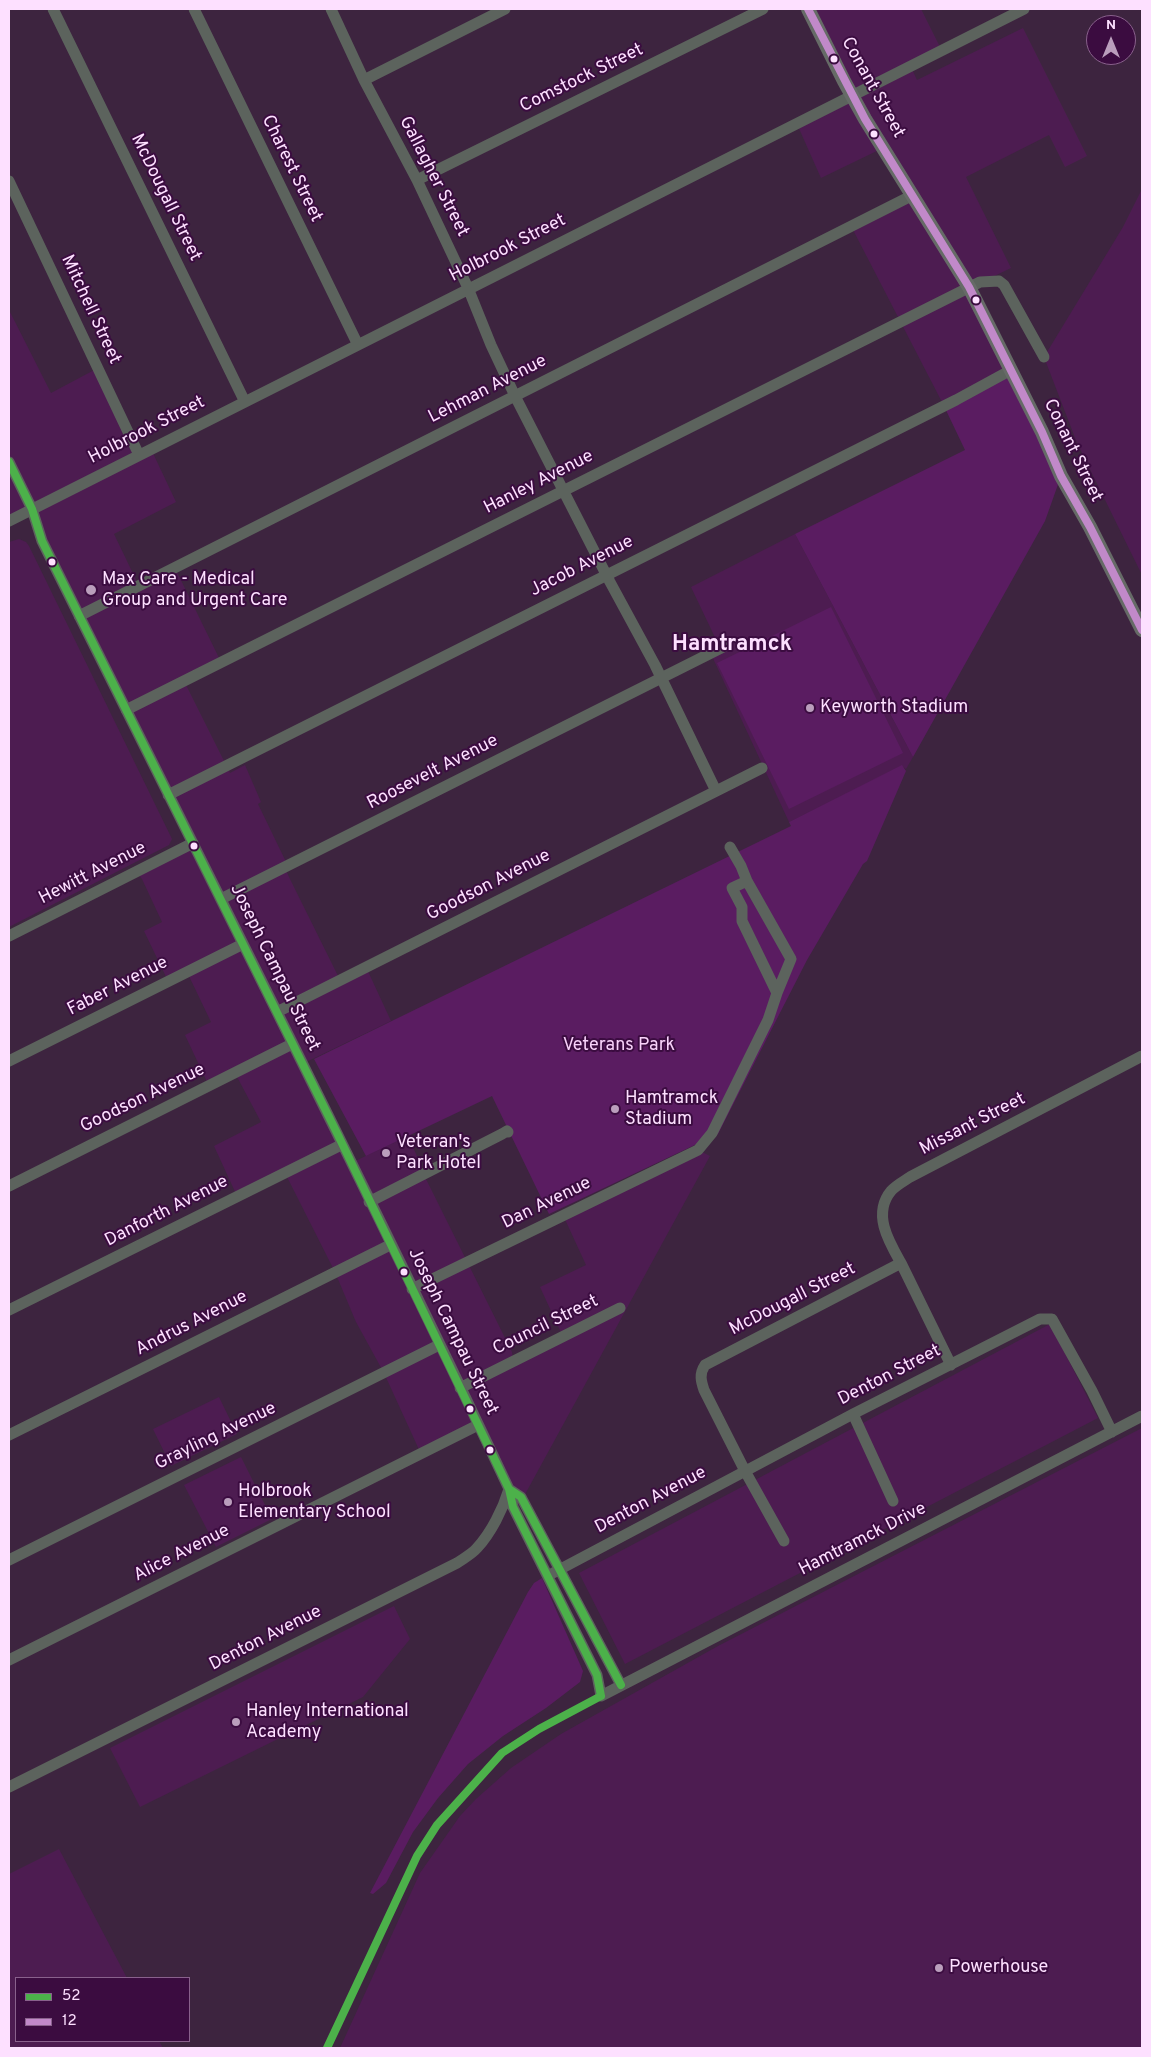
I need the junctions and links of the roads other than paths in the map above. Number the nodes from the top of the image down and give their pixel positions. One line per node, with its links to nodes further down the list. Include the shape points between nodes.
1 (53, 9): 19 (street, McDougall Street)
2 (194, 9): 15 (street, Charest Street)
3 (332, 9): 8 (street, Gallagher Street)
4 (505, 9): 8 (street)
5 (763, 9): 10 (street, Comstock Street)
6 (808, 9): 9 (main road, Conant Street)
7 (1024, 9): 9 (street, Holbrook Street)
8 (364, 80): 10 (street, Gallagher Street)
9 (853, 96): 12 (main road, Conant Street); 14 (street, Holbrook Street)
10 (417, 180): 14 (street, Gallagher Street)
11 (9, 181): 20 (street, Mitchell Street)
12 (913, 195): 13 (main road, Conant Street); 18 (street, Lehman Avenue)
13 (969, 287): 16 (street, via 985,281 999,281 1004,285); 17 (main road, Conant Street); 22 (street, Hanley Avenue)
14 (468, 288): 15 (street, Holbrook Street); 18 (street, Gallagher Street)
15 (358, 345): 19 (street, Holbrook Street)
16 (1044, 357)
17 (1011, 370): 25 (street, Jacob Avenue); 27 (main road, Conant Street, via 1061,476)
18 (515, 396): 22 (street, Gallagher Street); 26 (street, Lehman Avenue)
19 (245, 402): 20 (street, Holbrook Street)
20 (139, 455): 23 (street, Holbrook Street)
21 (9, 462): 23 (street, Joseph Campau Street)
22 (562, 491): 25 (street, Gallagher Street); 30 (street, Hanley Avenue)
23 (32, 509): 24 (street, Holbrook Street); 26 (street, Joseph Campau Street, via 42,541)
24 (9, 520)
25 (606, 575): 29 (street, Gallagher Street); 33 (street, Jacob Avenue)
26 (79, 616): 30 (street, Joseph Campau Street)
27 (1142, 630)
28 (725, 646): 29 (street, Roosevelt Avenue)
29 (661, 678): 32 (street, Gallagher Street); 37 (street, Roosevelt Avenue)
30 (126, 710): 33 (street, Joseph Campau Street)
31 (762, 768): 32 (street, Goodson Avenue)
32 (716, 791): 41 (street, Goodson Avenue)
33 (168, 795): 34 (street, Joseph Campau Street)
34 (194, 843): 37 (street, Joseph Campau Street); 38 (street, Hewitt Avenue)
35 (730, 847): 36 (street)
36 (747, 881): 40 (street, via 791,959); 40 (street, via 732,888 742,907 742,921)
37 (222, 900): 39 (street, Joseph Campau Street)
38 (9, 936)
39 (243, 944): 41 (street, Joseph Campau Street); 44 (street, Faber Avenue)
40 (777, 993): 51 (street, Dan Avenue, via 768,1020 712,1133 698,1150)
41 (277, 1012): 42 (street, Joseph Campau Street)
42 (292, 1044): 46 (street, Joseph Campau Street); 47 (street, Goodson Avenue)
43 (1142, 1056): 50 (street, Missant Street, via 910,1177 891,1191 884,1206 883,1227)
44 (9, 1061)
45 (506, 1132): 48 (street)
46 (341, 1145): 48 (street, Joseph Campau Street); 53 (street, Danforth Avenue)
47 (9, 1186)
48 (369, 1202): 49 (street, Joseph Campau Street)
49 (390, 1245): 51 (street, Joseph Campau Street); 61 (street, Andrus Avenue)
50 (901, 1263): 55 (street); 62 (street, McDougall Street, via 705,1365 701,1378 704,1390)
51 (412, 1289): 54 (street, Joseph Campau Street)
52 (620, 1308): 56 (street, Council Street)
53 (9, 1310)
54 (439, 1345): 56 (street, Joseph Campau Street); 66 (street, Grayling Avenue)
55 (951, 1365): 57 (street, Denton Street); 60 (street, Denton Street, via 1040,1319 1052,1319)
56 (460, 1388): 59 (street, Joseph Campau Street)
57 (853, 1414): 62 (street, Denton Street); 64 (street)
58 (1142, 1416): 60 (street, Hamtramck Drive)
59 (478, 1425): 63 (street, Joseph Campau Street); 69 (street, Alice Avenue)
60 (1112, 1432): 70 (street, Hamtramck Drive)
61 (9, 1435)
62 (745, 1472): 65 (street); 67 (street, Denton Avenue)
63 (508, 1489): 67 (street, Joseph Campau Street, via 521,1497); 68 (street, Joseph Campau Street, via 513,1507); 72 (street, Denton Avenue, via 505,1502 486,1537 476,1550 458,1562)
64 (894, 1501)
65 (784, 1541)
66 (9, 1560)
67 (560, 1569): 68 (street, Denton Avenue); 70 (street, Joseph Campau Street)
68 (547, 1576): 71 (street, Joseph Campau Street, via 597,1675)
69 (9, 1660)
70 (621, 1685): 71 (street, Hamtramck Drive)
71 (601, 1696)
72 (9, 1787)

